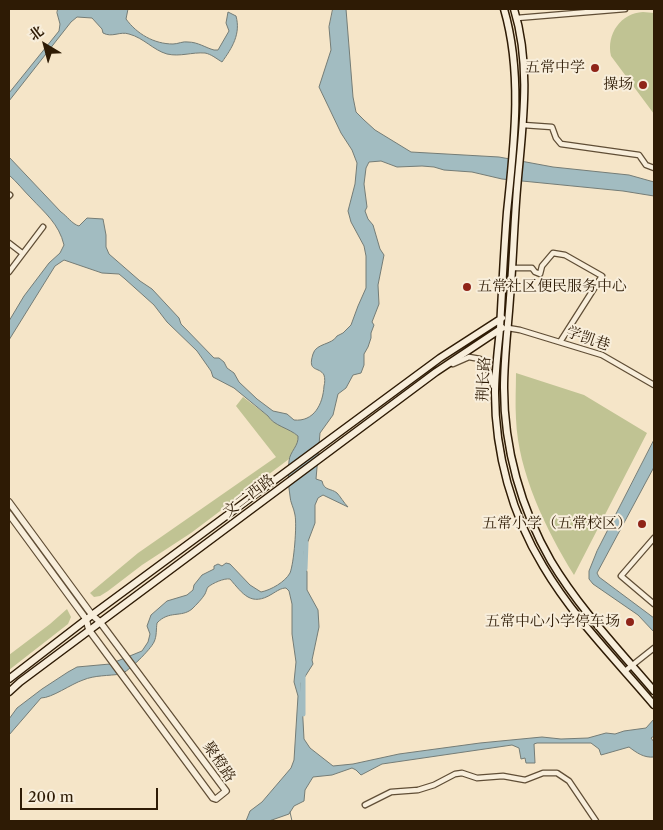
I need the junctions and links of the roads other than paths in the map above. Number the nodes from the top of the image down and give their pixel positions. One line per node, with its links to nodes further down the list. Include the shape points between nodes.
1 (504, 9): 7 (main road, 荆长路, via 514,63)
2 (514, 9): 4 (main road, 荆长路)
3 (625, 9): 4 (street)
4 (517, 18): 5 (main road, 荆长路, via 524,62)
5 (523, 125): 6 (street, via 552,127 561,144 639,155 646,165); 7 (main road, 荆长路)
6 (654, 168)
7 (514, 186): 11 (main road, 荆长路); 13 (main road, 荆长路)
8 (43, 227): 10 (street)
9 (9, 243): 10 (street)
10 (22, 253): 12 (street)
11 (512, 268): 14 (main road, 荆长路); 17 (street, via 532,268 540,274 552,253 565,255 602,276)
12 (9, 272)
13 (500, 318): 14 (main road); 15 (main road, 荆长路); 25 (main road, 文二西路, via 440,358)
14 (508, 319): 16 (main road, 荆长路)
15 (500, 328): 16 (main road); 18 (main road, 文二西路); 20 (main road, 荆长路)
16 (508, 328): 17 (street, 学凯巷); 29 (main road, 荆长路, via 504,405 508,447 525,506 563,580)
17 (560, 342): 19 (street, 学凯巷, via 602,355)
18 (436, 372): 20 (street, via 469,357 480,359 490,372); 26 (main road, 文二西路)
19 (654, 385)
20 (495, 396): 30 (main road, 荆长路, via 500,452 525,532 555,584)
21 (9, 502): 25 (street, 聚橙路)
22 (9, 514): 25 (street, 聚橙路)
23 (654, 538): 24 (street, via 621,576)
24 (654, 604)
25 (89, 617): 26 (street, 聚橙路); 27 (street, 聚橙路); 31 (main road, 文二西路)
26 (100, 622): 27 (main road, 文二西路); 27 (street, 聚橙路, via 226,792 216,800)
27 (89, 630): 33 (main road, 文二西路)
28 (654, 648): 29 (street)
29 (632, 665): 30 (street); 32 (main road, 荆长路)
30 (625, 671): 34 (main road, 荆长路)
31 (9, 679)
32 (654, 691)
33 (9, 692)
34 (654, 705)
35 (365, 805): 36 (street, via 391,792 418,790 455,774 524,780 544,772 557,773 570,781)
36 (596, 821)

